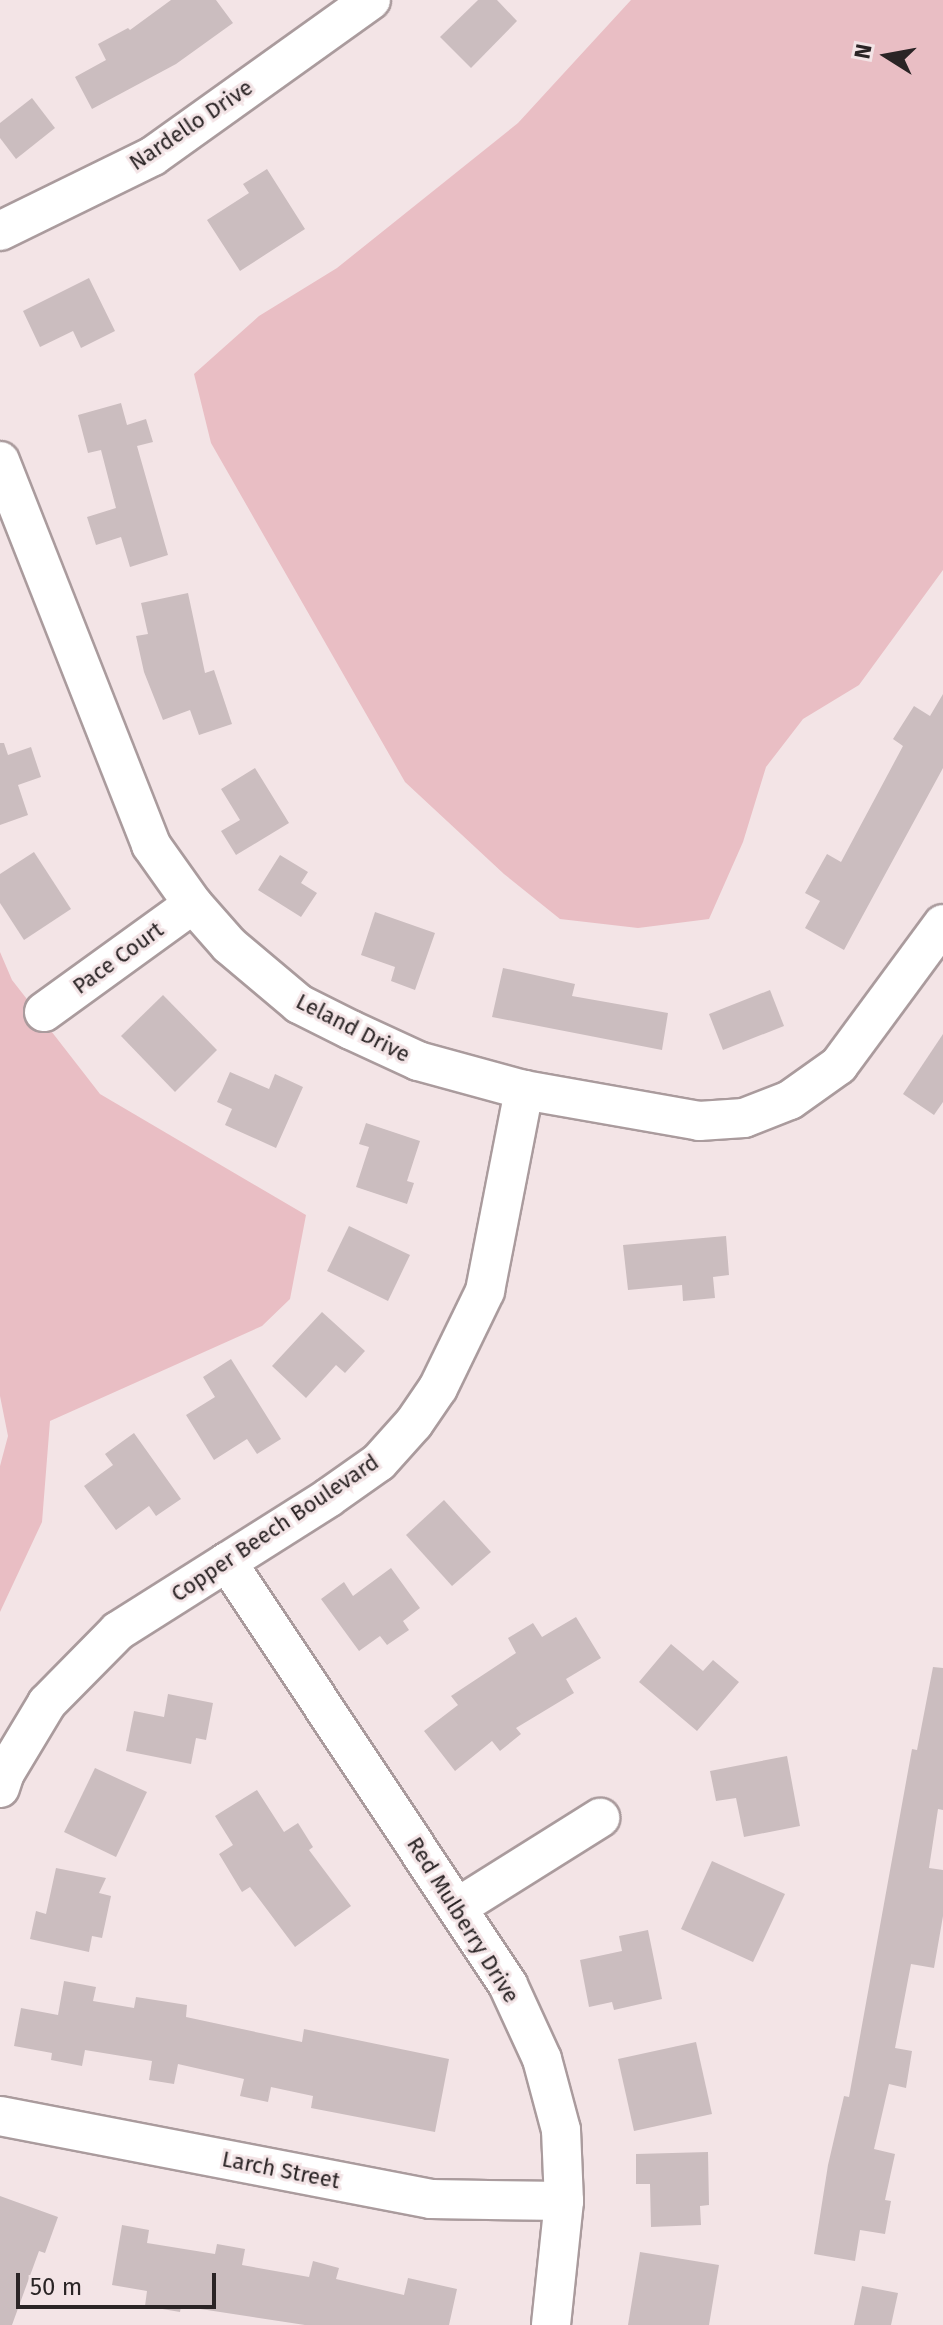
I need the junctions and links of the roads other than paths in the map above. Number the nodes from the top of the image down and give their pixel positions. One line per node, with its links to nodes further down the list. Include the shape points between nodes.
1 (371, 0): 2 (street, Nardello Drive, via 153,156)
2 (0, 231)
3 (0, 461): 4 (street, Leland Drive, via 151,845)
4 (193, 904): 6 (street, Pace Court); 7 (street, Leland Drive, via 229,945 299,1004 418,1061)
5 (940, 933): 7 (street, Leland Drive, via 839,1065 790,1100 744,1118 699,1121)
6 (44, 1012)
7 (524, 1090): 8 (street, Copper Beech Boulevard, via 485,1291 438,1388 379,1462)
8 (227, 1562): 9 (street, Copper Beech Boulevard, via 118,1631 47,1703); 11 (street, Red Mulberry Drive)
9 (0, 1788)
10 (600, 1818): 11 (street)
11 (458, 1907): 13 (street, Red Mulberry Drive, via 508,1985 542,2059 561,2130)
12 (0, 2116): 13 (street, Larch Street, via 431,2199)
13 (564, 2201): 14 (street, Red Mulberry Drive)
14 (551, 2325)

